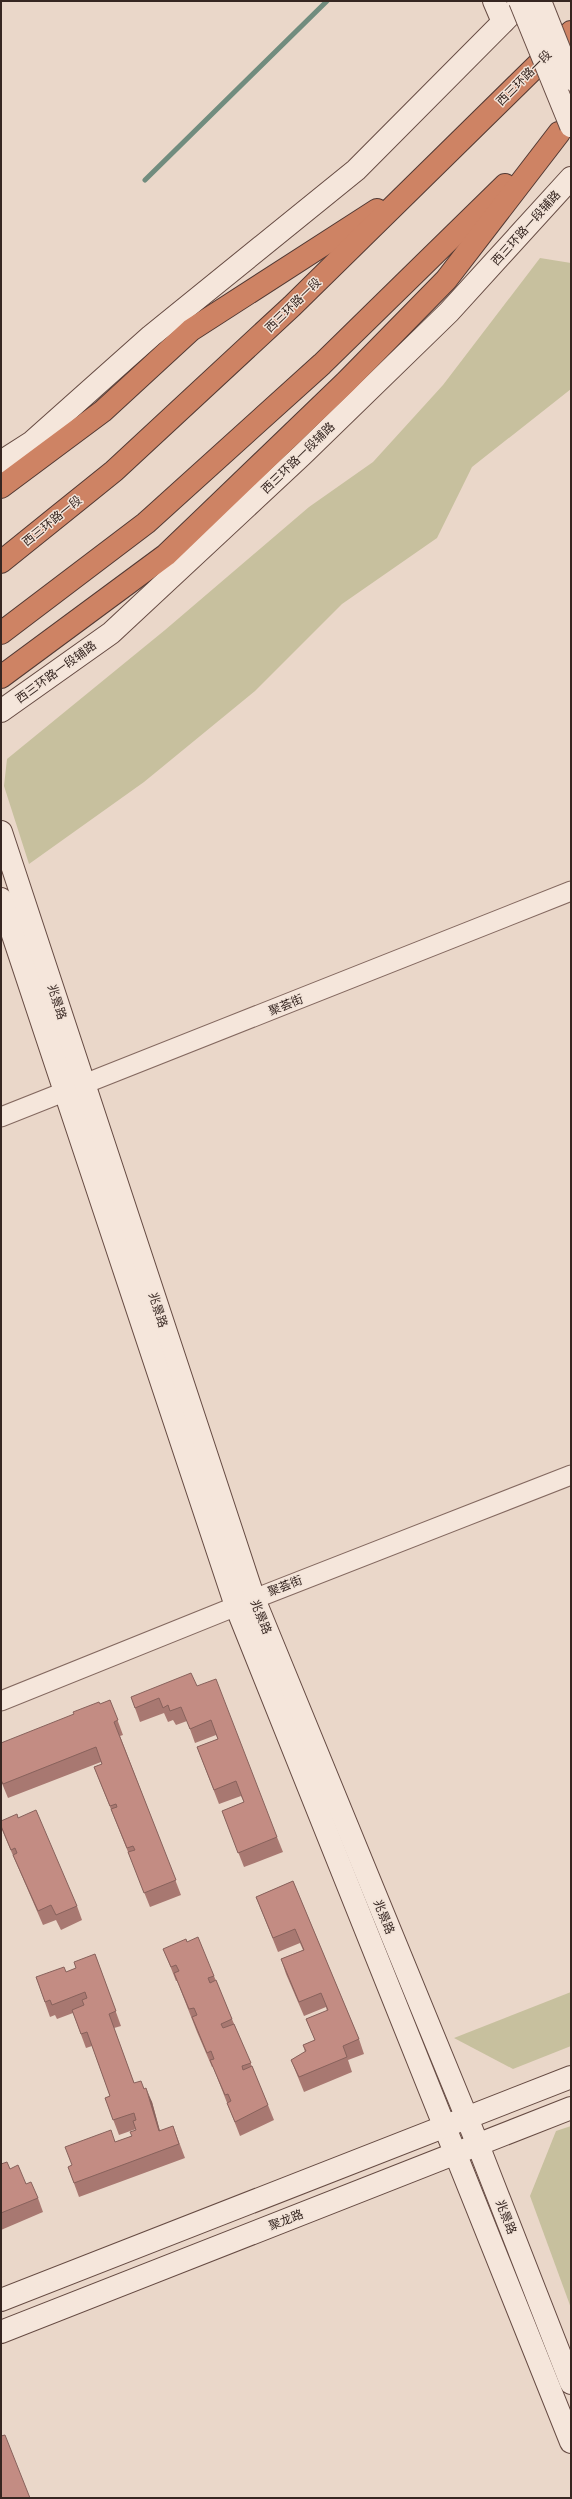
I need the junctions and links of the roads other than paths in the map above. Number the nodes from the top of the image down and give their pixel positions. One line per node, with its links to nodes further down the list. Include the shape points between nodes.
1 (494, 1): 5 (street)
2 (520, 1): 8 (street, bridge)
3 (524, 1): 5 (street)
4 (540, 1): 7 (street, bridge)
5 (503, 22): 11 (street, via 356,170 151,336 32,442)
6 (571, 32): 10 (highway, 西三环路一段)
7 (571, 79)
8 (567, 126): 14 (highway, via 322,364 146,523); 15 (highway, via 446,280 346,382 166,555)
9 (571, 178): 16 (street, 西三环路一段辅路, via 449,312 302,455 111,633)
10 (415, 186): 12 (highway, via 191,330 103,411); 13 (highway, 西三环路一段, via 292,306 114,471)
11 (1, 462)
12 (1, 487)
13 (1, 562)
14 (1, 633)
15 (1, 677)
16 (1, 711)
17 (1, 832): 20 (street, 兆景路)
18 (571, 891): 20 (street, 聚荟街)
19 (1, 899): 21 (street, 兆景路)
20 (85, 1085): 21 (street, 聚荟街); 24 (street, 兆景路)
21 (64, 1093): 22 (street, 聚荟街); 24 (street, 兆景路)
22 (1, 1117)
23 (571, 1475): 24 (street, 聚荟街)
24 (245, 1602): 25 (street, 聚荟街); 28 (street, 兆景路); 29 (street, 兆景路)
25 (1, 1701)
26 (571, 2077): 28 (street)
27 (571, 2108): 30 (street, 聚龙路)
28 (466, 2118): 29 (street); 30 (street, 兆景路)
29 (444, 2127): 31 (street, 兆景路); 32 (street)
30 (478, 2145): 31 (street, 聚龙路); 34 (street, 兆景路)
31 (456, 2154): 33 (street, 聚龙路); 35 (street, 兆景路)
32 (1, 2300)
33 (1, 2332)
34 (571, 2383)
35 (571, 2442)

